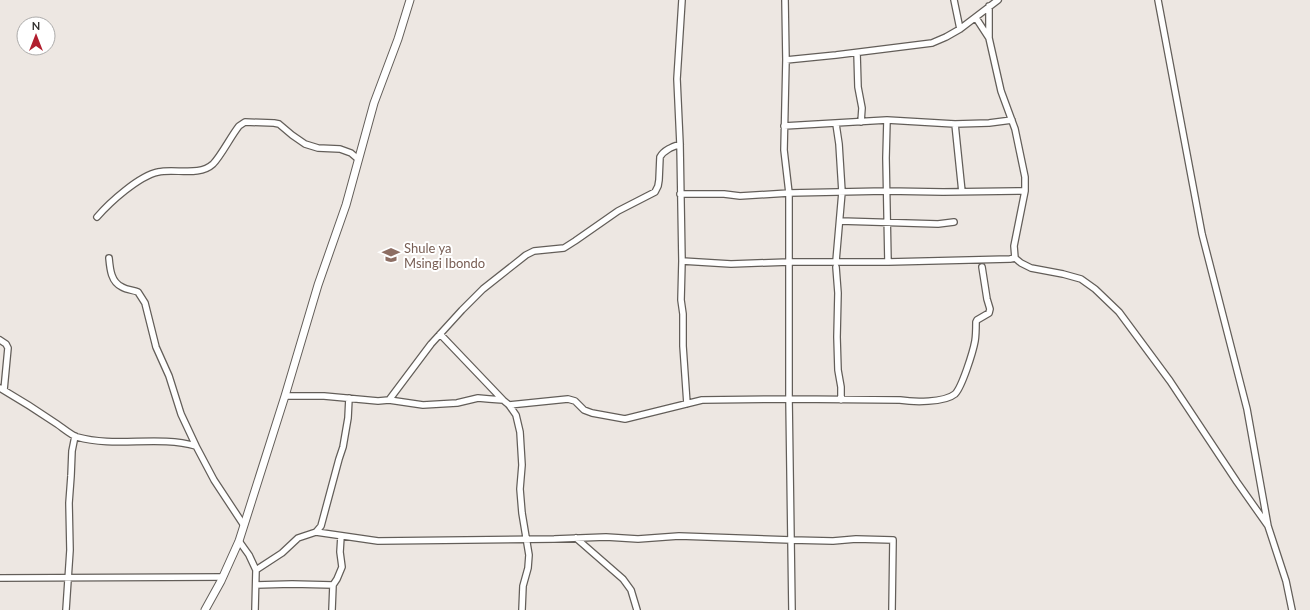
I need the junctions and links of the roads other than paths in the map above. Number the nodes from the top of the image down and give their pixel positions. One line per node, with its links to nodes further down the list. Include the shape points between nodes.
1 (410, 0): 20 (main road, via 374,103)
2 (682, 0): 19 (street, via 677,79)
3 (785, 0): 12 (street)
4 (954, 0): 9 (street)
5 (998, 0): 7 (street)
6 (1158, 0): 52 (street, via 1202,234 1247,409)
7 (989, 6): 8 (street); 10 (street)
8 (976, 18): 9 (street); 10 (street)
9 (960, 29): 11 (street, via 932,43)
10 (989, 38): 14 (street, via 1001,91)
11 (857, 53): 12 (street); 15 (street)
12 (786, 60): 18 (street)
13 (886, 120): 15 (street); 17 (street); 21 (street)
14 (1012, 120): 17 (street); 22 (street, via 1025,177)
15 (861, 122): 16 (street)
16 (836, 124): 18 (street); 23 (street)
17 (955, 124): 24 (street)
18 (784, 126): 25 (street)
19 (680, 144): 26 (street); 38 (street, via 660,157 659,180 655,192 618,211 564,248 534,251 526,255 483,289)
20 (358, 159): 27 (street, via 340,149 318,148 305,144 279,124 245,122 239,126 212,164 205,169 170,170 148,175 123,193); 41 (main road, via 346,205 318,285)
21 (886, 191): 23 (street); 24 (street); 29 (street)
22 (1025, 191): 24 (street); 32 (street, via 1014,246)
23 (842, 192): 25 (street); 28 (street)
24 (962, 192)
25 (789, 193): 26 (street, via 740,196); 34 (street)
26 (680, 194): 33 (street)
27 (97, 218)
28 (840, 221): 29 (street); 36 (street)
29 (888, 222): 30 (street); 35 (street)
30 (954, 222)
31 (109, 258): 50 (street, via 111,273 118,285 138,292 145,303 156,347)
32 (1015, 258): 35 (street); 52 (street, via 1031,268 1081,279 1119,312 1170,381)
33 (682, 261): 34 (street, via 731,264); 47 (street)
34 (789, 262): 36 (street); 43 (street)
35 (888, 262): 36 (street)
36 (836, 264): 46 (street)
37 (982, 266): 46 (street, via 990,309 989,313 977,320 975,343 961,386 954,394 941,400)
38 (440, 334): 44 (street); 45 (street)
39 (0, 340): 40 (street, via 8,348)
40 (2, 389): 49 (street)
41 (285, 396): 42 (street); 51 (main road)
42 (349, 398): 44 (street); 53 (street, via 343,447 323,522)
43 (789, 399): 46 (street); 47 (street, via 702,400); 57 (street)
44 (389, 400): 45 (street, via 423,405 457,403 478,398)
45 (504, 400): 48 (street)
46 (841, 400)
47 (686, 404): 48 (street, via 625,419 592,413 584,410 576,401 568,399)
48 (509, 405): 56 (street, via 516,415 520,432 520,489)
49 (75, 436): 50 (street, via 93,441 172,442); 62 (street, via 69,503)
50 (196, 446): 51 (street, via 214,480)
51 (243, 524): 58 (main road)
52 (1268, 526): 73 (street)
53 (316, 532): 54 (street); 59 (street, via 298,538 282,553)
54 (341, 536): 56 (street, via 378,541); 64 (street, via 342,567)
55 (576, 538): 56 (street); 57 (street, via 679,536); 70 (street, via 622,579 630,590)
56 (526, 539): 69 (street, via 529,562 523,586)
57 (791, 540): 71 (street); 72 (street, via 893,540)
58 (239, 541): 59 (street); 60 (main road)
59 (256, 570): 63 (street)
60 (222, 577): 62 (street); 66 (main road)
61 (0, 578): 62 (street)
62 (68, 578): 65 (street)
63 (256, 585): 64 (street); 67 (street)
64 (333, 585): 68 (street)
65 (66, 610)
66 (205, 610)
67 (255, 610)
68 (332, 610)
69 (522, 610)
70 (637, 610)
71 (792, 610)
72 (892, 610)
73 (1292, 610)

